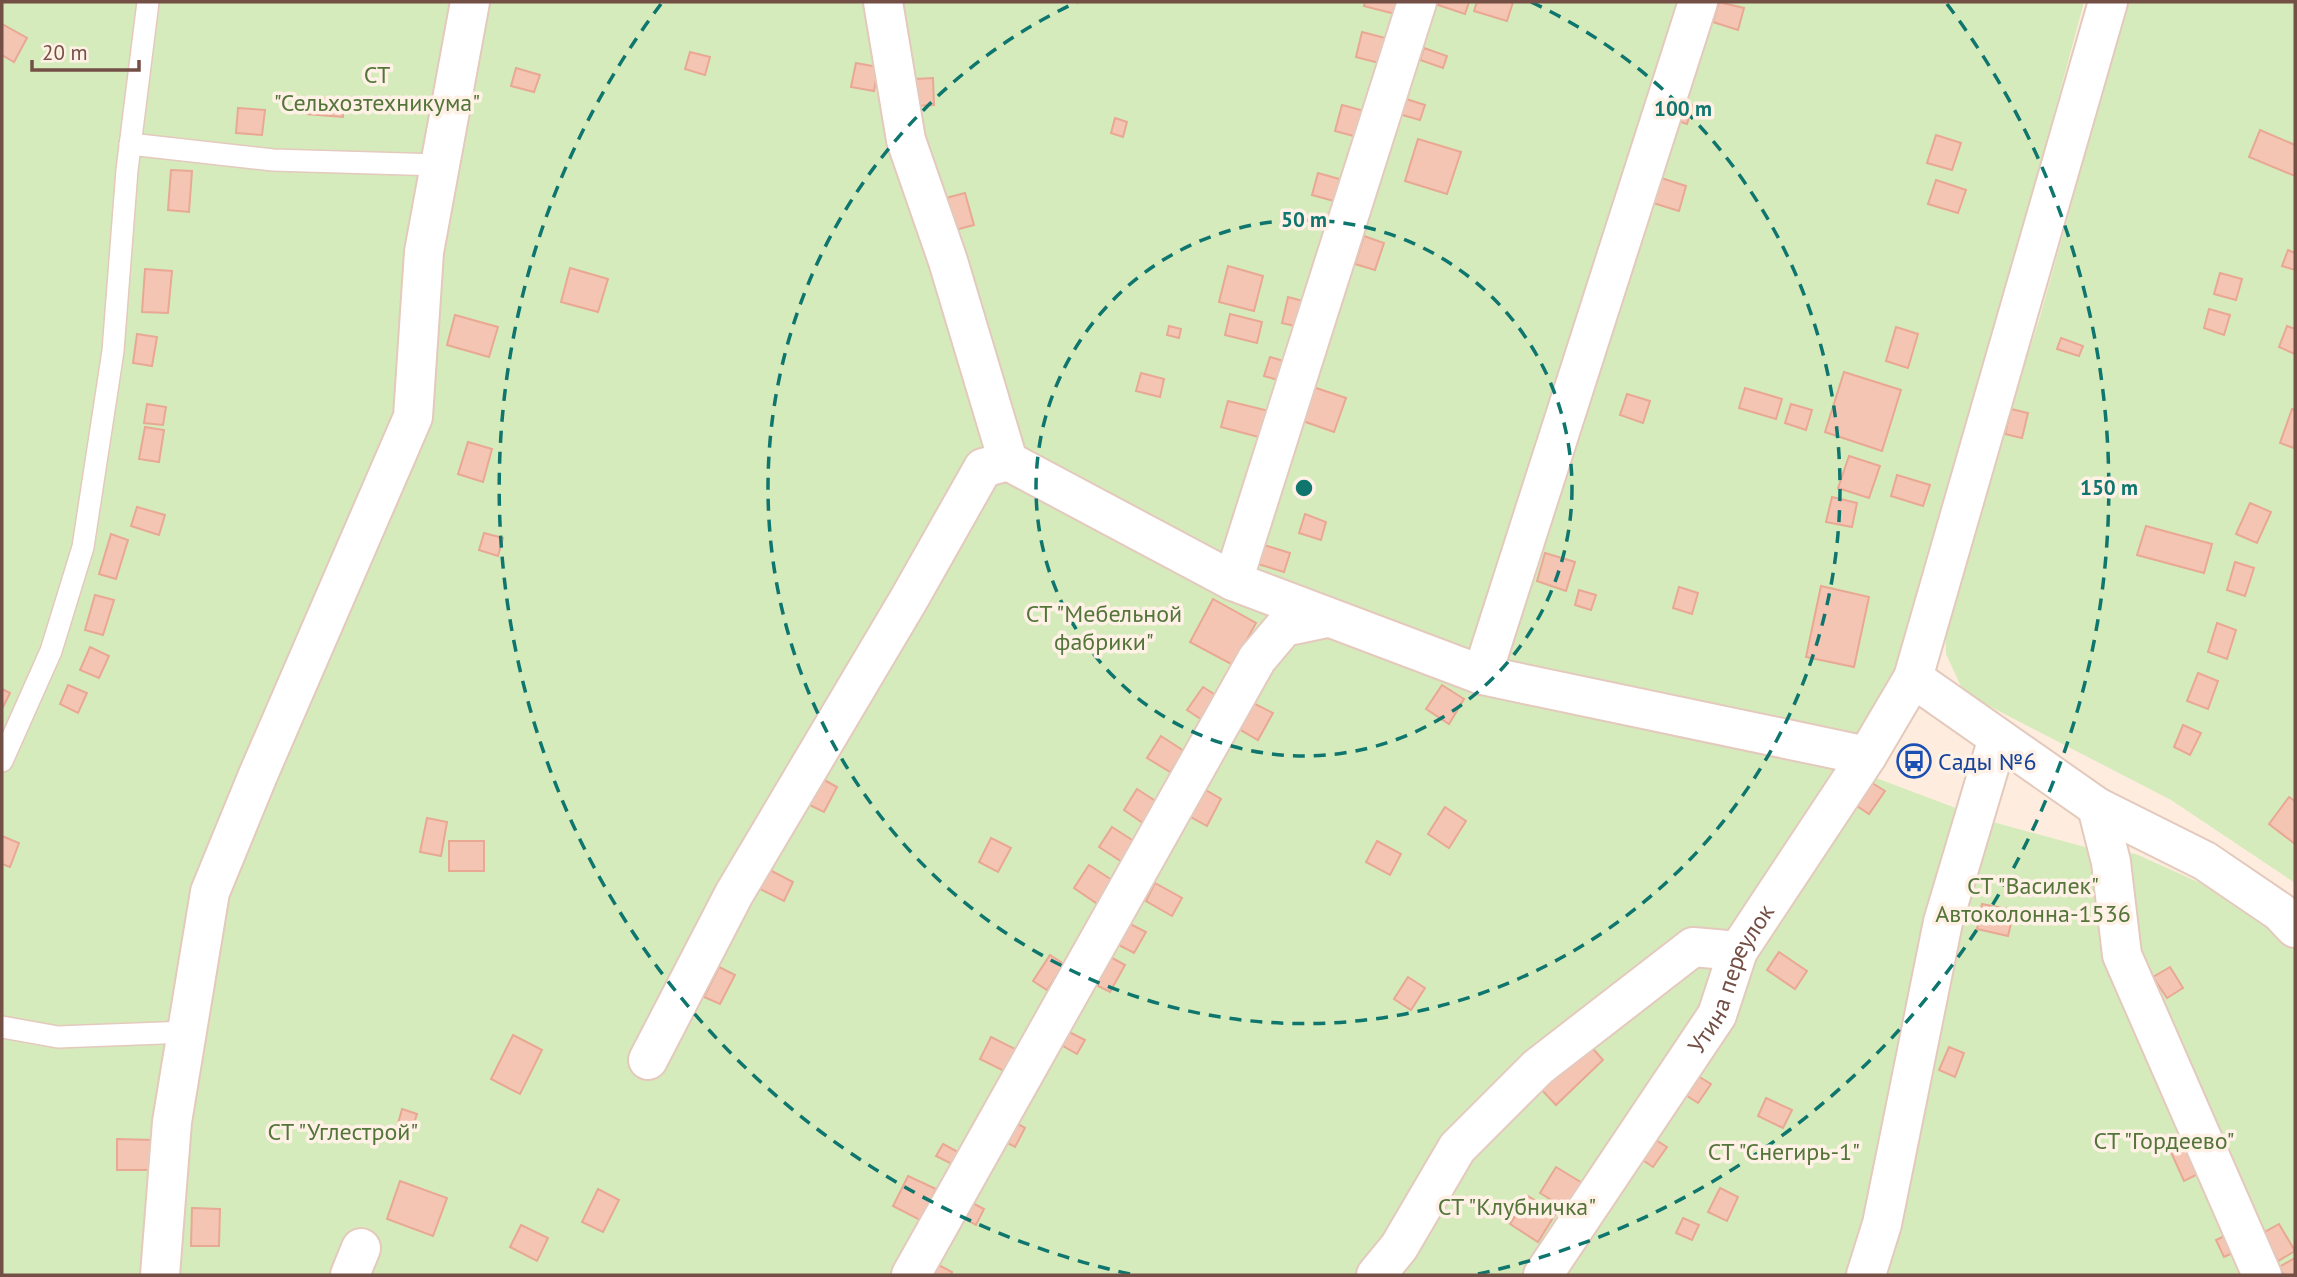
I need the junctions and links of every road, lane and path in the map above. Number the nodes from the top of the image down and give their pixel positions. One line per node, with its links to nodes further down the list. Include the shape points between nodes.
1 (148, 2): 7 (lane)
2 (470, 2): 8 (street)
3 (883, 2): 9 (street, via 906,140)
4 (1417, 2): 10 (street)
5 (1699, 2): 12 (street)
6 (2108, 2): 13 (street, Утина переулок)
7 (130, 144): 8 (lane, via 273,160); 16 (lane, via 113,351 83,547 51,651)
8 (440, 166): 21 (street, via 424,252 412,417 210,892)
9 (1008, 461): 10 (street); 22 (street, via 984,468 734,894)
10 (1233, 581): 11 (street)
11 (1327, 618): 12 (street); 24 (street, via 1284,627 1257,659)
12 (1482, 675): 15 (street)
13 (1913, 678): 14 (street); 15 (street, Утина переулок)
14 (1998, 738): 17 (street); 27 (street, via 1943,922 1882,1224)
15 (1867, 756): 19 (street, Утина переулок)
16 (2, 761)
17 (2097, 807): 18 (street, via 2205,861 2280,912); 28 (street, via 2111,862 2122,955)
18 (2295, 928)
19 (1738, 951): 25 (street, via 1693,947 1538,1067 1457,1148 1399,1247); 26 (street, Утина переулок, via 1717,1015)
20 (2, 1027): 21 (lane, via 58,1037)
21 (188, 1032): 23 (street, via 172,1122)
22 (648, 1060)
23 (160, 1275)
24 (911, 1275)
25 (1377, 1275)
26 (1543, 1275)
27 (1866, 1275)
28 (2262, 1275)

